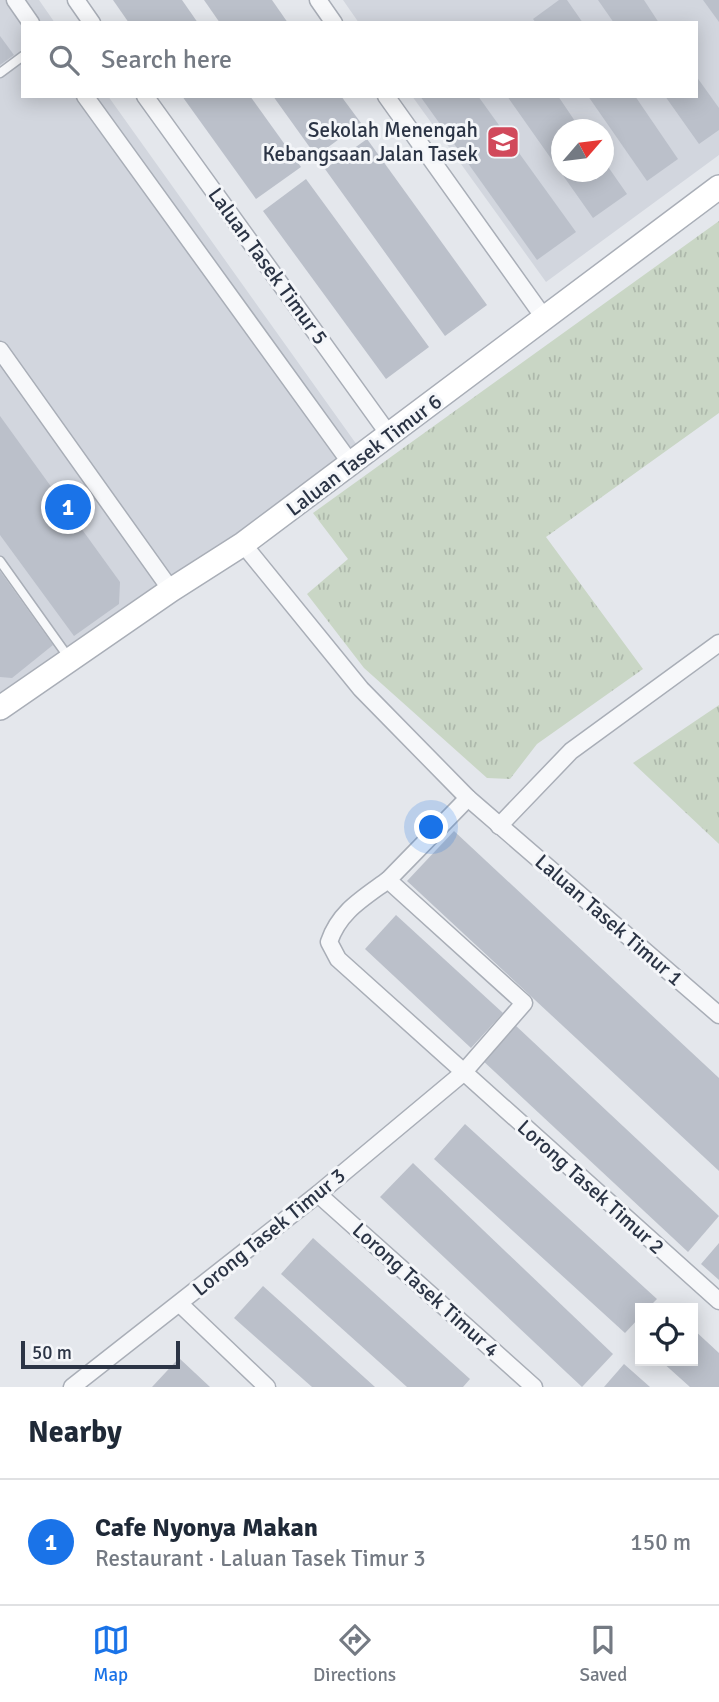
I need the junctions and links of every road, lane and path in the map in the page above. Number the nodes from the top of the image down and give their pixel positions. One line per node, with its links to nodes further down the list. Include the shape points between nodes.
1 (15, 0): 4 (street)
2 (76, 0): 5 (street)
3 (318, 0): 6 (street)
4 (30, 21)
5 (91, 21)
6 (333, 21)
7 (21, 57): 8 (lane)
8 (0, 73)
9 (86, 98): 16 (street)
10 (146, 98): 15 (street, Laluan Tasek Timur 5)
11 (387, 98): 13 (street)
12 (719, 187): 13 (street, Laluan Tasek Timur 6)
13 (545, 319): 15 (street, Laluan Tasek Timur 6)
14 (0, 350): 19 (street)
15 (390, 436): 16 (street, Laluan Tasek Timur 6)
16 (352, 465): 17 (street, Laluan Tasek Timur 6)
17 (243, 544): 19 (street, Laluan Tasek Timur 6); 23 (street, Laluan Tasek Timur 1, via 360,689)
18 (0, 561): 21 (lane)
19 (171, 590): 21 (street, Laluan Tasek Timur 6)
20 (719, 643): 24 (street, via 571,751)
21 (69, 659): 22 (street, Laluan Tasek Timur 6)
22 (0, 708)
23 (468, 798): 24 (street, Laluan Tasek Timur 1); 25 (street)
24 (499, 826): 26 (street, Laluan Tasek Timur 1)
25 (388, 880): 27 (street, Lorong Tasek Timur 3, via 524,1003); 27 (street, Lorong Tasek Timur 2, via 349,908 335,924 329,942 338,959)
26 (719, 1015)
27 (463, 1073): 28 (street, Lorong Tasek Timur 3); 29 (street, Lorong Tasek Timur 2)
28 (318, 1194): 30 (street, Lorong Tasek Timur 3); 33 (street, Lorong Tasek Timur 4)
29 (719, 1301)
30 (180, 1304): 31 (street, Lorong Tasek Timur 3); 32 (street)
31 (72, 1387)
32 (267, 1387)
33 (534, 1387)

